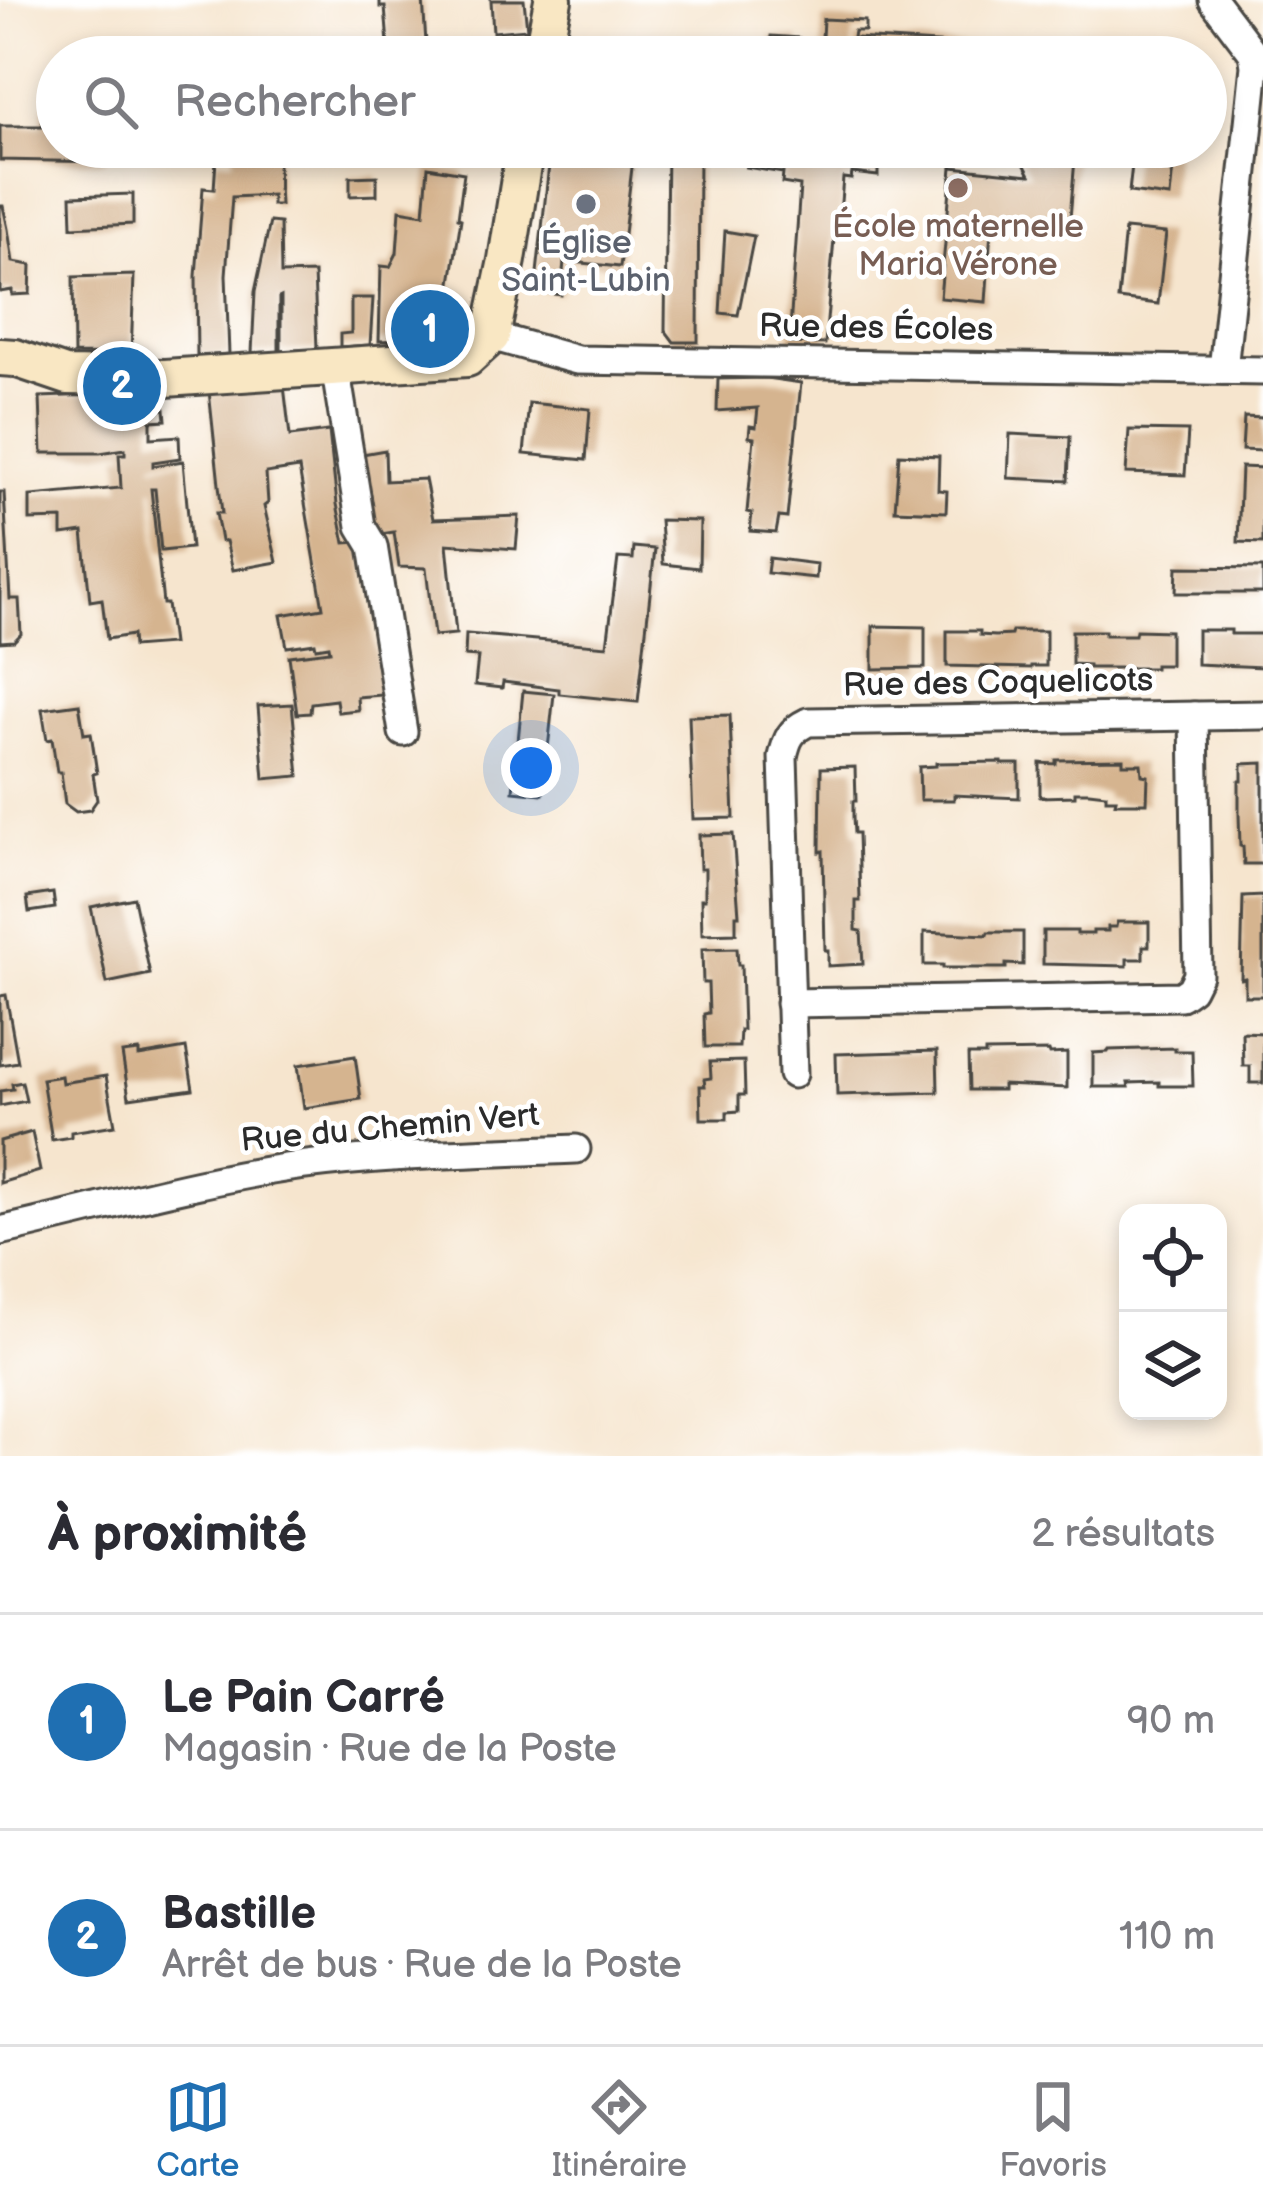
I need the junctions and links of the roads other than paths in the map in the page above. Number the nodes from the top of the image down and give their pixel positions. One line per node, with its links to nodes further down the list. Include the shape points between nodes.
1 (553, 0): 3 (street)
2 (1213, 0): 8 (street, via 1255,66)
3 (546, 36)
4 (522, 168): 5 (street)
5 (491, 336): 7 (street, via 467,358); 8 (street, Rue des Écoles, via 577,360)
6 (0, 356): 7 (street, via 68,376)
7 (335, 367): 12 (street)
8 (1223, 370): 9 (street, Rue des Écoles)
9 (1263, 370)
10 (1263, 715): 11 (street, Rue des Coquelicots)
11 (1194, 716): 13 (street, Rue des Coquelicots, via 1198,975 1191,989 1181,996); 13 (street, Rue des Coquelicots, via 808,722 794,729 783,757)
12 (403, 732)
13 (790, 1003): 14 (street, Rue des Coquelicots)
14 (793, 1074)
15 (575, 1150): 16 (street, Rue du Chemin Vert, via 300,1166)
16 (0, 1231)

